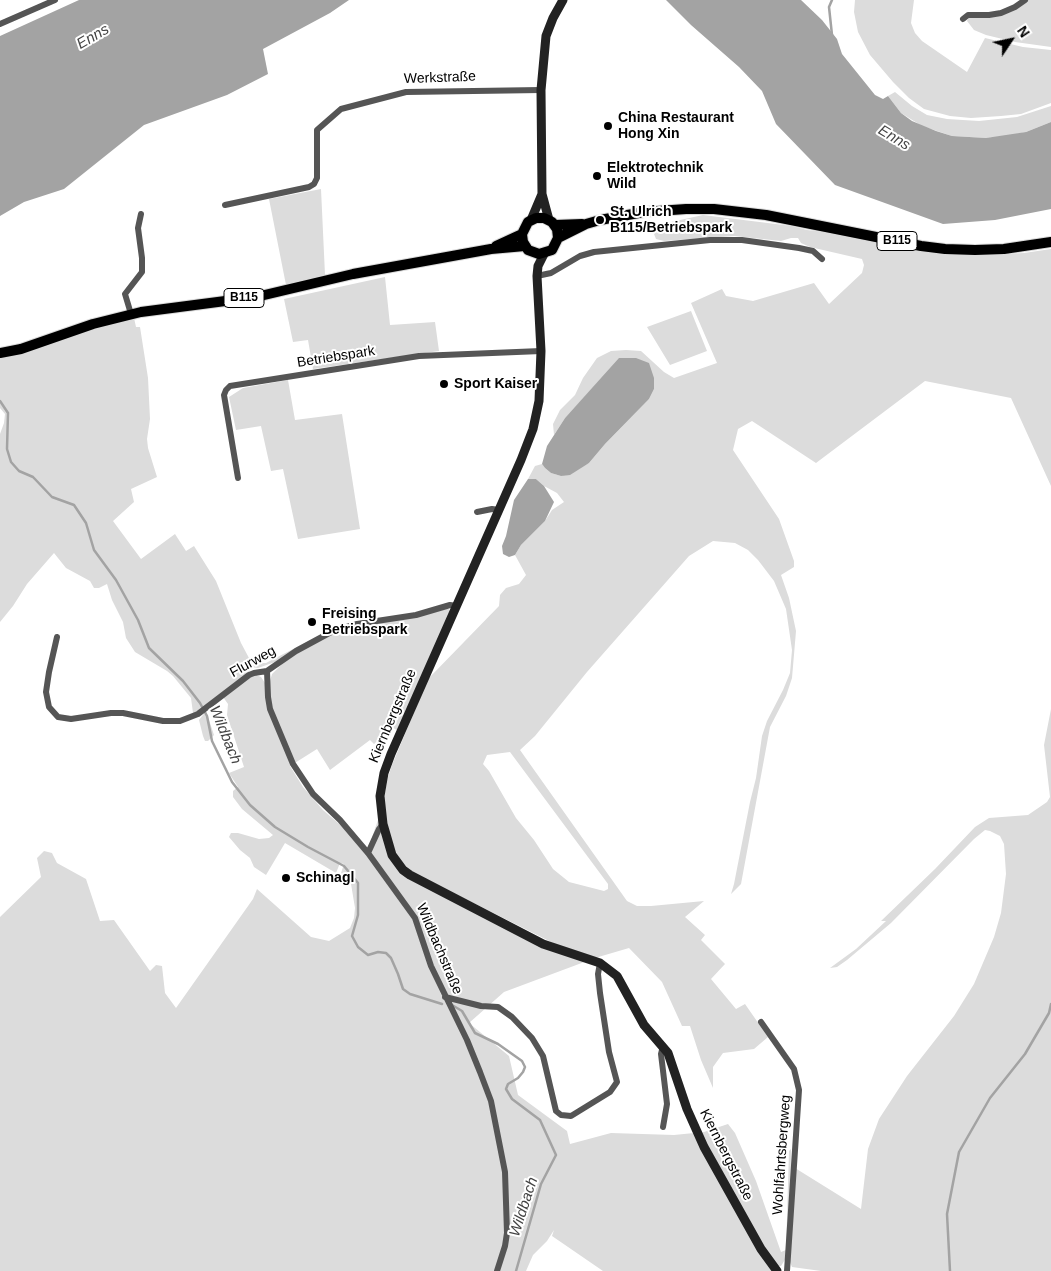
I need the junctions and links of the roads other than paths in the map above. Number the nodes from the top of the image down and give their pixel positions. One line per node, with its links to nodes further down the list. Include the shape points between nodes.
1 (54, 0): 5 (street)
2 (563, 0): 6 (street, via 546,36)
3 (1025, 0): 4 (street, via 1002,13 968,15)
4 (963, 19)
5 (0, 24)
6 (541, 90): 7 (street); 8 (street, Werkstraße, via 406,92 341,109 317,130 314,184)
7 (542, 194): 10 (street); 11 (street)
8 (225, 205)
9 (141, 214): 22 (street, via 138,228 142,272 125,294)
10 (532, 220): 11 (main road, B115, via 540,218); 13 (main road, B115)
11 (552, 222): 12 (main road, B115); 14 (main road)
12 (586, 224): 14 (main road, B115); 15 (main road, B115, via 668,209 714,209 766,215 945,249 1004,249)
13 (522, 234): 16 (main road, B115); 17 (main road)
14 (558, 238): 18 (main road, B115, via 552,250)
15 (1051, 242)
16 (491, 249): 17 (main road, B115); 22 (main road, B115, via 353,274 256,297)
17 (528, 249): 18 (main road, B115); 20 (street)
18 (544, 254): 20 (street, Kiernbergstraße)
19 (822, 259): 21 (street, via 799,248 710,240 594,252 580,256 551,273)
20 (538, 266): 21 (street, Kiernbergstraße)
21 (537, 276): 23 (street, Kiernbergstraße)
22 (131, 314): 24 (main road, B115)
23 (541, 351): 25 (street, Betriebspark, via 419,356 230,386 224,395); 26 (street, Kiernbergstraße, via 539,401 533,429)
24 (0, 353)
25 (238, 478)
26 (499, 510): 27 (street); 28 (street, Kiernbergstraße)
27 (477, 512)
28 (457, 606): 30 (street, Flurweg, via 339,629 308,644); 31 (street, Kiernbergstraße, via 384,772 380,796)
29 (57, 637): 30 (street, Flurweg, via 46,692 49,707 58,717 72,719 123,713 180,721 198,714 249,675)
30 (267, 671): 32 (street, Wildbachstraße, via 270,709 301,778)
31 (384, 824): 32 (street, via 378,829); 33 (street, Kiernbergstraße, via 392,855 410,876 543,944)
32 (368, 853): 34 (street, Wildbachstraße, via 416,918)
33 (600, 962): 34 (street, via 598,974 608,1052 617,1082 610,1092 572,1116 556,1111 543,1056 532,1038 512,1017 498,1007); 36 (street, Kiernbergstraße, via 617,976 644,1025)
34 (445, 997): 38 (street, Wildbachstraße, via 480,1072 498,1130 505,1172 506,1233)
35 (761, 1022): 40 (street, Wohlfahrtsbergweg, via 794,1069 799,1090)
36 (663, 1046): 37 (street, via 661,1054 667,1104); 39 (street, Kiernbergstraße, via 704,1147)
37 (663, 1127)
38 (497, 1271)
39 (776, 1271)
40 (787, 1271)

